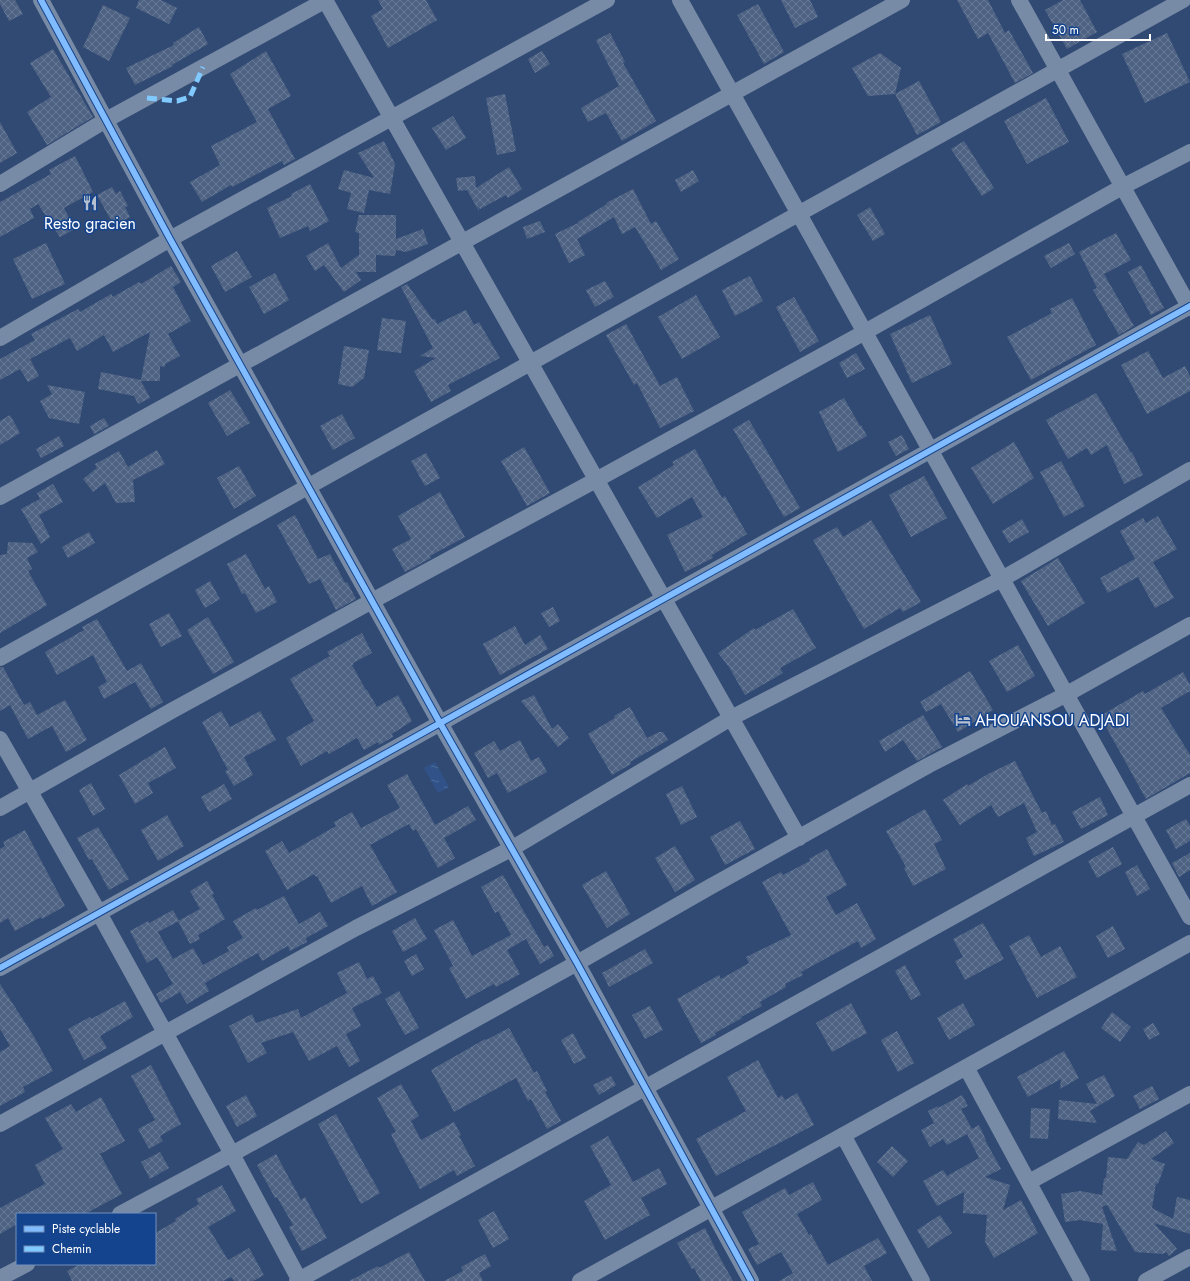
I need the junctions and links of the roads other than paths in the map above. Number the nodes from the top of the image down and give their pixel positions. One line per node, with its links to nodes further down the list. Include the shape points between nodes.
1 (41, 0): 11 (street)
2 (325, 0): 10 (street); 11 (street)
3 (607, 0): 10 (street)
4 (680, 0): 9 (street)
5 (902, 0): 9 (street)
6 (1019, 0): 8 (street)
7 (1184, 0): 8 (street)
8 (1058, 70): 14 (street); 15 (street)
9 (732, 94): 15 (street); 17 (street)
10 (391, 118): 16 (street); 17 (street)
11 (106, 120): 13 (street); 16 (street)
12 (1190, 152): 14 (street)
13 (0, 184)
14 (1122, 187): 18 (street); 19 (street)
15 (799, 214): 19 (street); 21 (street)
16 (170, 239): 20 (street); 22 (street)
17 (462, 243): 21 (street); 22 (street)
18 (1190, 307): 23 (street)
19 (865, 332): 23 (street); 25 (street)
20 (0, 338)
21 (530, 363): 25 (street); 26 (street)
22 (240, 365): 26 (street); 27 (street)
23 (930, 450): 28 (street); 29 (street)
24 (1190, 470): 28 (street)
25 (596, 480): 29 (street); 30 (street)
26 (308, 487): 30 (street); 32 (street)
27 (0, 497)
28 (1002, 579): 33 (street); 34 (street)
29 (663, 598): 34 (street); 35 (street)
30 (372, 601): 35 (street); 38 (street)
31 (1190, 625): 33 (street)
32 (0, 658)
33 (1067, 694): 40 (street); 41 (street, via 928,765)
34 (731, 718): 41 (street); 42 (street)
35 (440, 723): 42 (street); 43 (street)
36 (0, 739): 38 (street)
37 (1190, 785): 40 (street)
38 (29, 792): 39 (street); 43 (street)
39 (0, 808)
40 (1134, 816): 44 (street); 50 (street)
41 (799, 838): 46 (street)
42 (511, 849): 46 (street); 48 (street, via 356,928)
43 (99, 913): 47 (street); 48 (street)
44 (1190, 917)
45 (1190, 943): 49 (street)
46 (577, 963): 50 (street); 54 (street)
47 (0, 968)
48 (164, 1033): 52 (street); 54 (street)
49 (966, 1067): 53 (street); 55 (street)
50 (645, 1088): 56 (street); 61 (street)
51 (1190, 1094): 55 (street)
52 (0, 1124)
53 (843, 1135): 56 (street); 64 (street)
54 (232, 1154): 57 (street); 61 (street)
55 (1029, 1182): 65 (street)
56 (711, 1208): 62 (street); 63 (street)
57 (122, 1213)
58 (1190, 1257): 66 (street)
59 (25, 1265): 60 (street)
60 (0, 1278)
61 (299, 1281)
62 (580, 1281)
63 (751, 1281)
64 (922, 1281)
65 (1082, 1281)
66 (1146, 1281)

